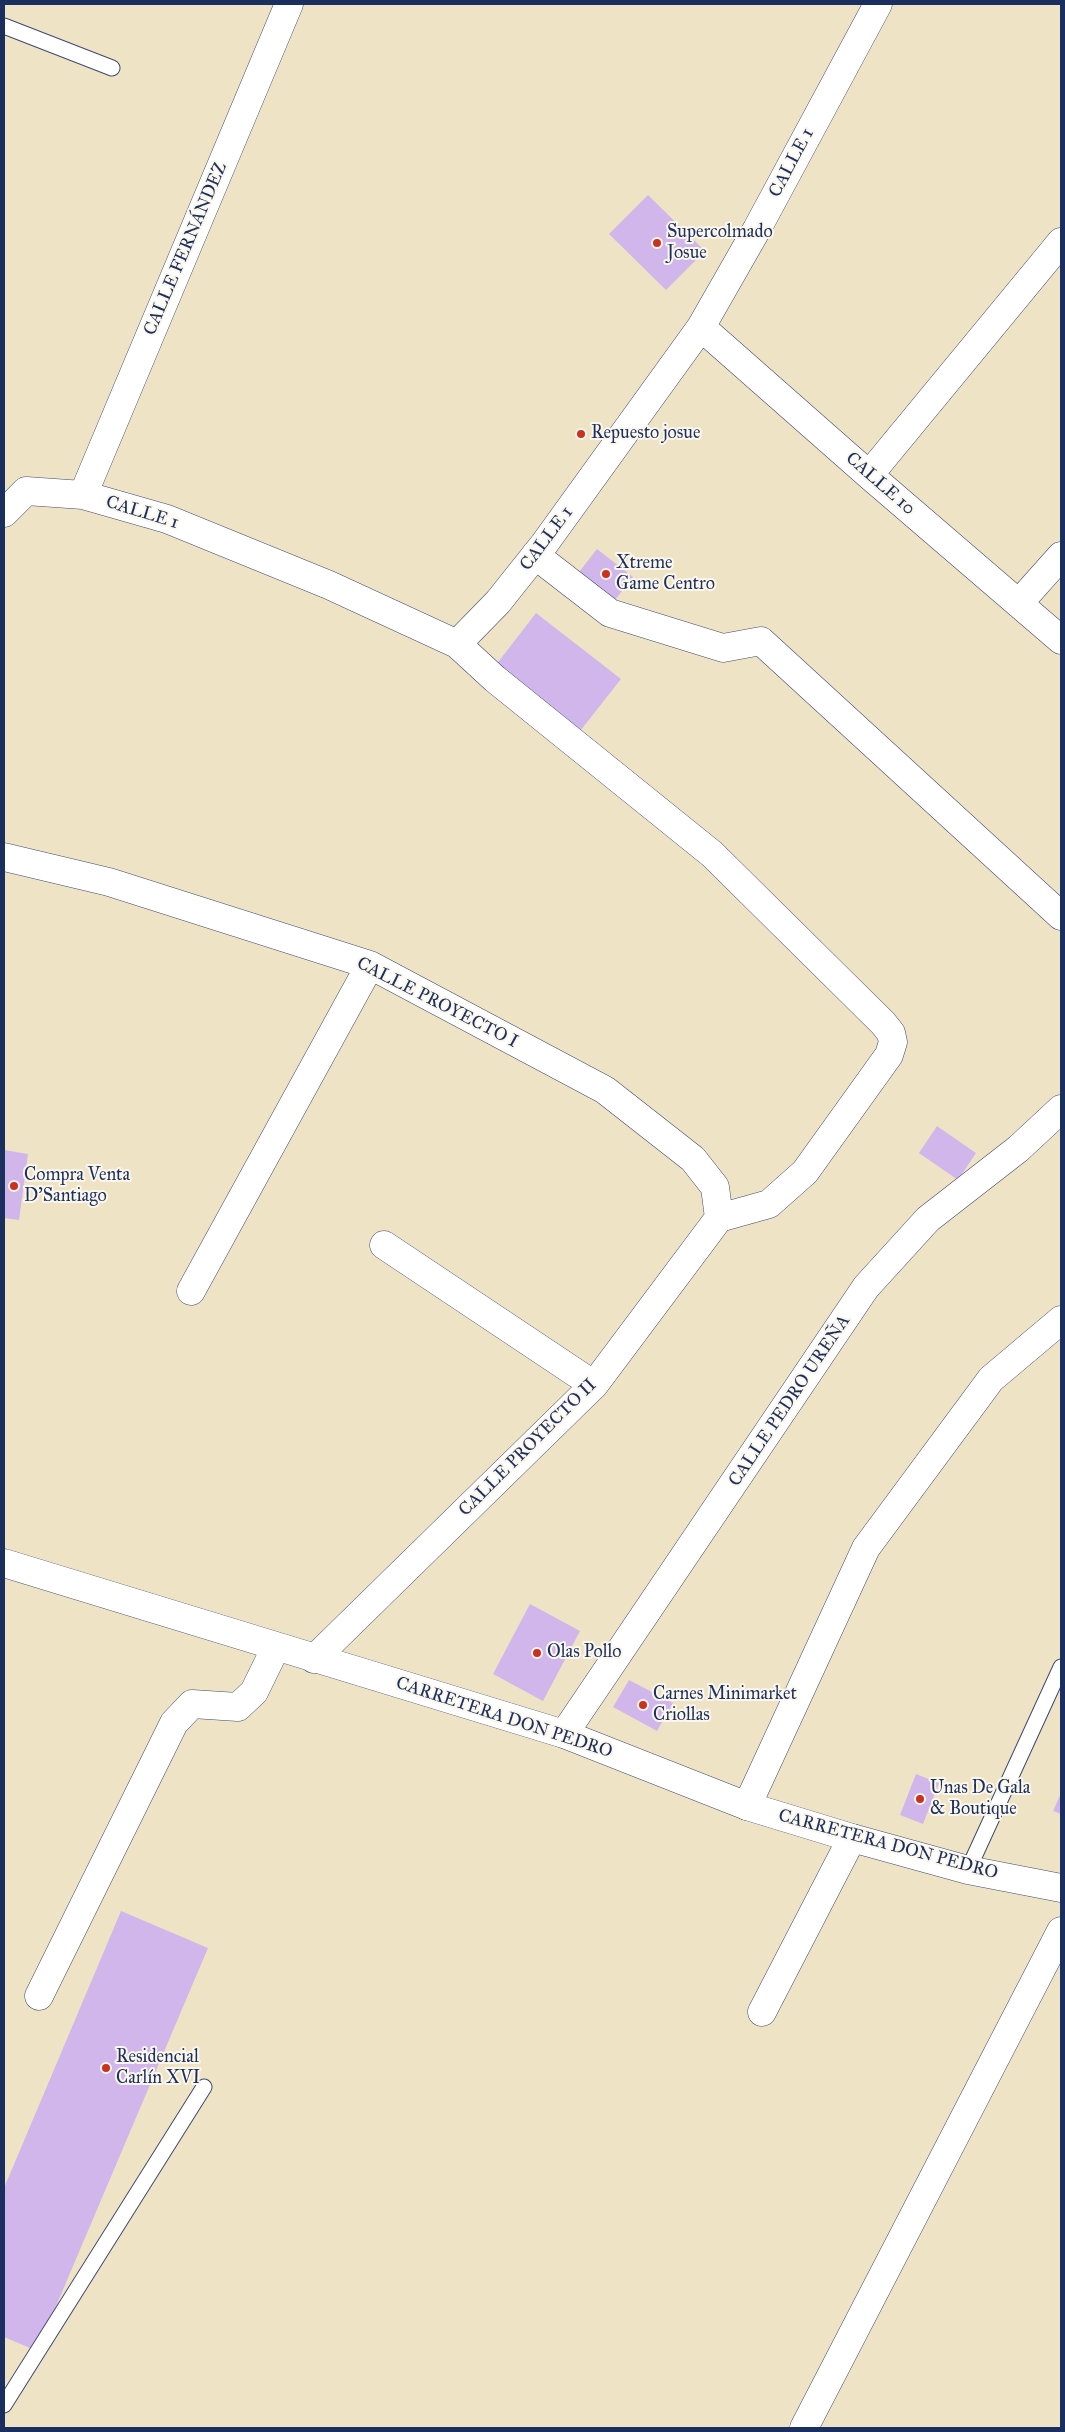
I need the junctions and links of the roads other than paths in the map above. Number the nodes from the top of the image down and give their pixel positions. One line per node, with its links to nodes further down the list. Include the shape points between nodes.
1 (289, 4): 8 (street, CALLE FERNÁNDEZ)
2 (878, 4): 6 (street, CALLE 1)
3 (4, 26): 4 (lane)
4 (112, 68)
5 (1061, 242): 7 (street)
6 (701, 327): 7 (street, CALLE 10); 10 (street, CALLE 1)
7 (869, 475): 12 (street, CALLE 10)
8 (83, 495): 9 (street, CALLE 1, via 26,491); 14 (street, CALLE 1, via 167,519 329,585)
9 (4, 513)
10 (535, 555): 14 (street, CALLE 1, via 498,602); 16 (street, via 610,613 723,648 761,641)
11 (1061, 556): 12 (street)
12 (1019, 603): 13 (street, CALLE 10)
13 (1061, 640)
14 (457, 644): 19 (street, via 495,680 712,854 891,1033 889,1055 805,1172 769,1204)
15 (4, 857): 17 (street, CALLE PROYECTO I, via 109,882)
16 (1061, 916)
17 (370, 965): 19 (street, CALLE PROYECTO I, via 605,1090 693,1158 715,1187); 21 (street)
18 (1061, 1109): 28 (street, CALLE PEDRO UREÑA, via 1018,1149 928,1219 866,1287)
19 (719, 1218): 23 (street, CALLE PROYECTO II)
20 (384, 1245): 23 (street)
21 (191, 1291)
22 (1061, 1320): 29 (street, via 991,1378 866,1548)
23 (594, 1385): 26 (street, CALLE PROYECTO II)
24 (4, 1563): 25 (street, CARRETERA DON PEDRO)
25 (276, 1647): 26 (street, CARRETERA DON PEDRO); 34 (street, via 254,1692 238,1707 192,1704 174,1722)
26 (314, 1659): 28 (street, CARRETERA DON PEDRO)
27 (1061, 1667): 31 (lane)
28 (564, 1734): 29 (street, CARRETERA DON PEDRO)
29 (747, 1806): 30 (street, CARRETERA DON PEDRO)
30 (852, 1838): 31 (street, CARRETERA DON PEDRO); 35 (street)
31 (968, 1870): 32 (street, CARRETERA DON PEDRO)
32 (1061, 1888)
33 (1061, 1931): 38 (street)
34 (39, 1996)
35 (762, 2012)
36 (204, 2087): 37 (lane)
37 (4, 2405)
38 (804, 2428)

